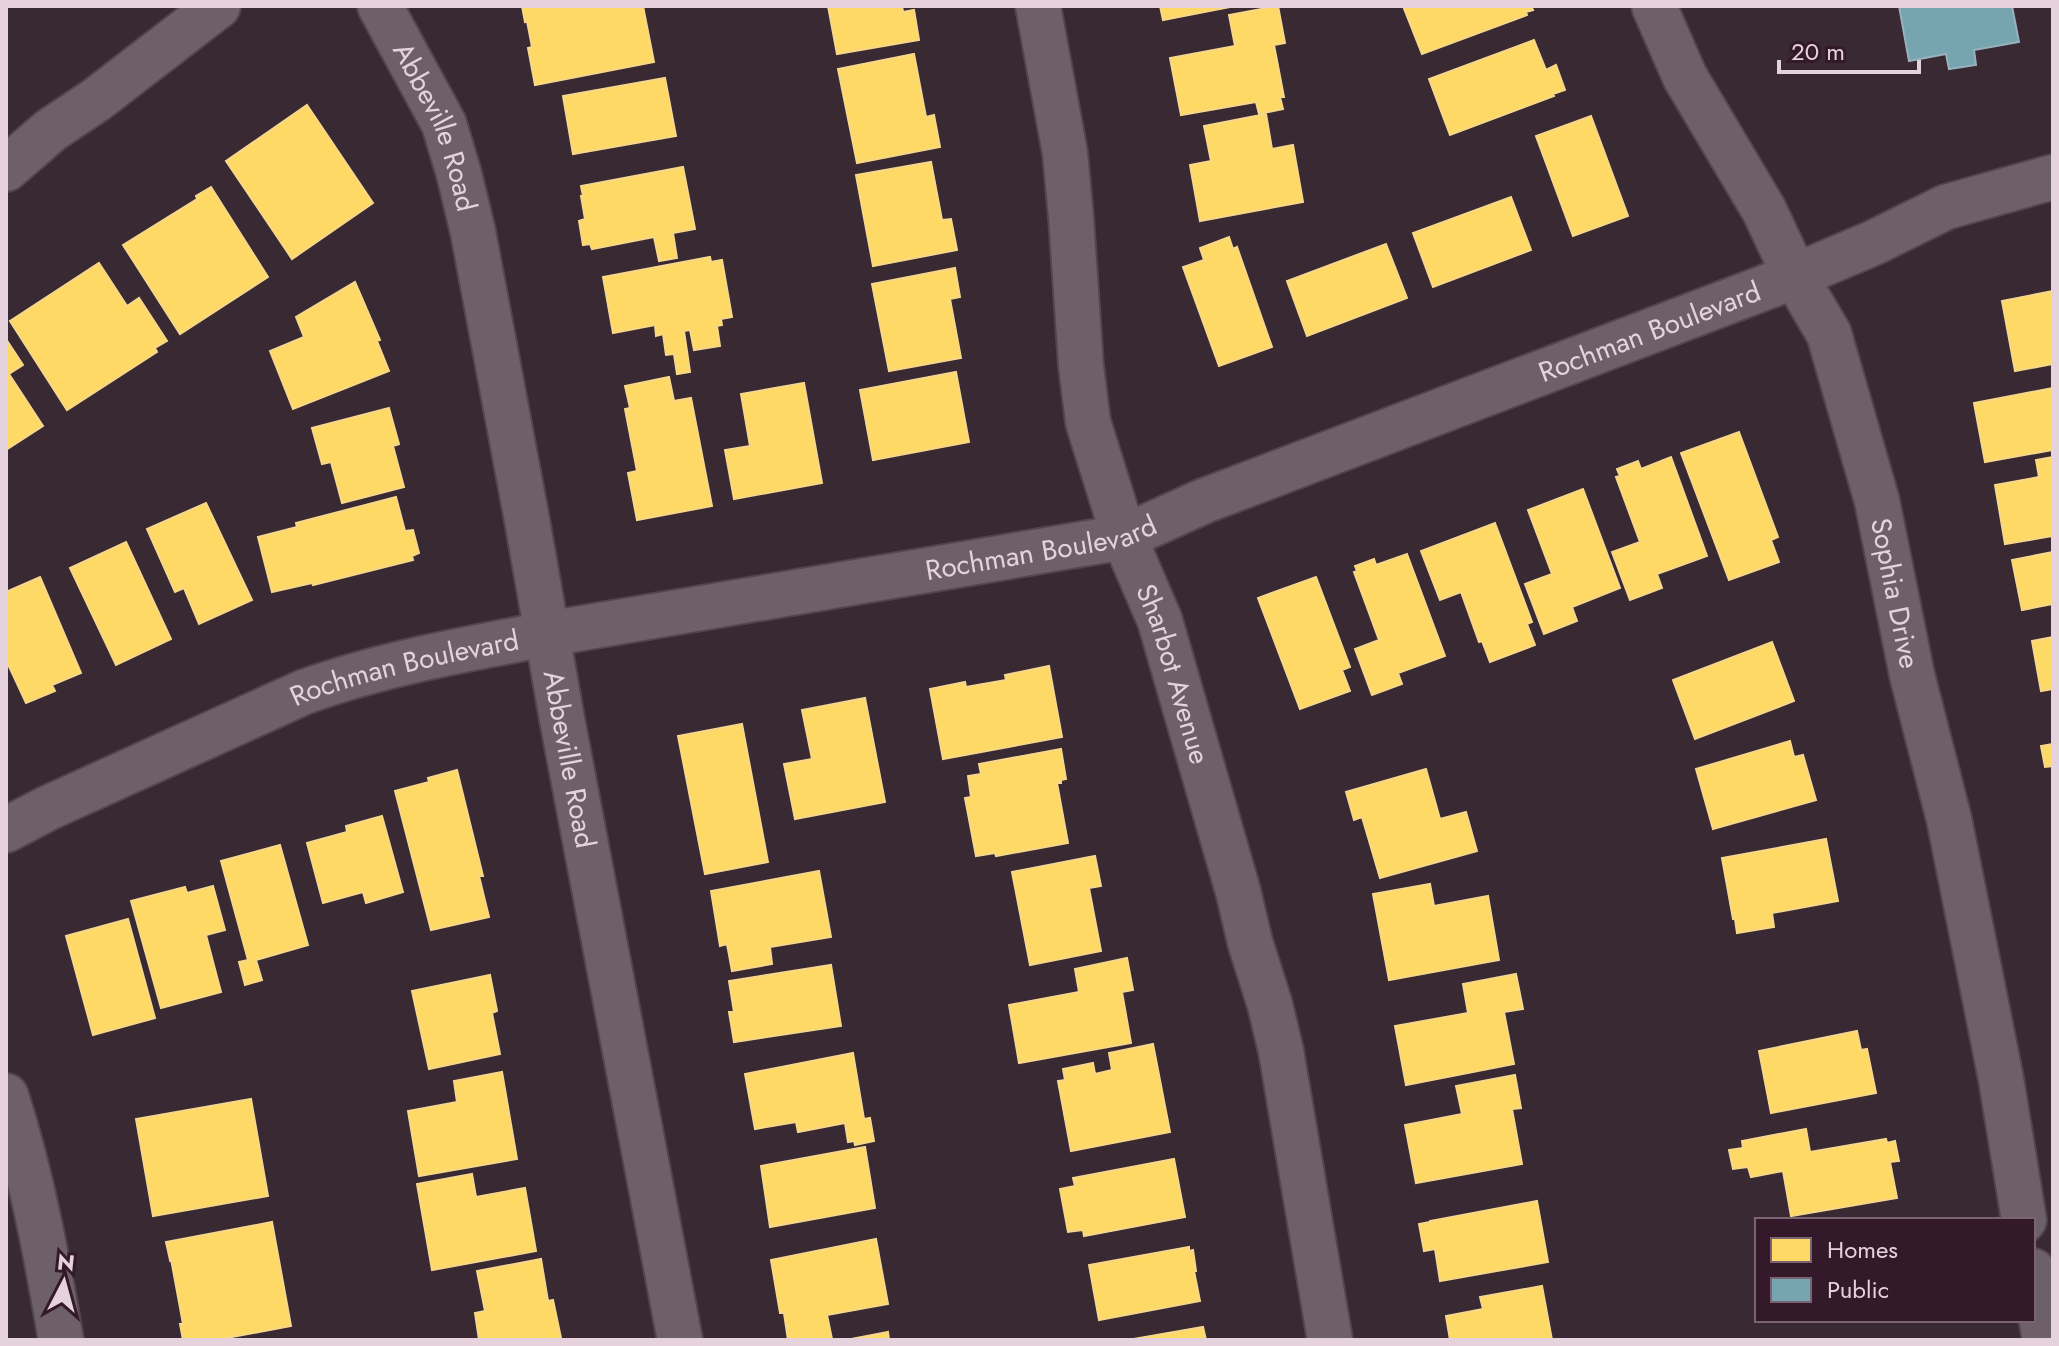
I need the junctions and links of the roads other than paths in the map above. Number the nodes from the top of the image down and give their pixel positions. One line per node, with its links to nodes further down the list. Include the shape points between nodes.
1 (218, 6): 5 (street)
2 (380, 6): 9 (street, Abbeville Road, via 444,124 459,174)
3 (1038, 6): 8 (street, Sharbot Avenue, via 1065,153 1088,422)
4 (1654, 6): 7 (street, Sophia Drive, via 1685,77 1764,210)
5 (6, 169)
6 (2053, 177): 7 (street, Rochman Boulevard, via 1946,207)
7 (1795, 276): 8 (street, Rochman Boulevard, via 1204,501); 12 (street, Sophia Drive, via 1829,334 1877,501 1912,675 1949,819)
8 (1124, 537): 9 (street, Rochman Boulevard); 16 (street, Sharbot Avenue, via 1160,621 1270,1005)
9 (547, 634): 10 (street, Rochman Boulevard, via 348,677 304,692); 15 (street, Abbeville Road)
10 (6, 830)
11 (6, 1096): 14 (street)
12 (2024, 1218)
13 (2035, 1282): 17 (street)
14 (61, 1340)
15 (680, 1340)
16 (1330, 1340)
17 (2045, 1340)

